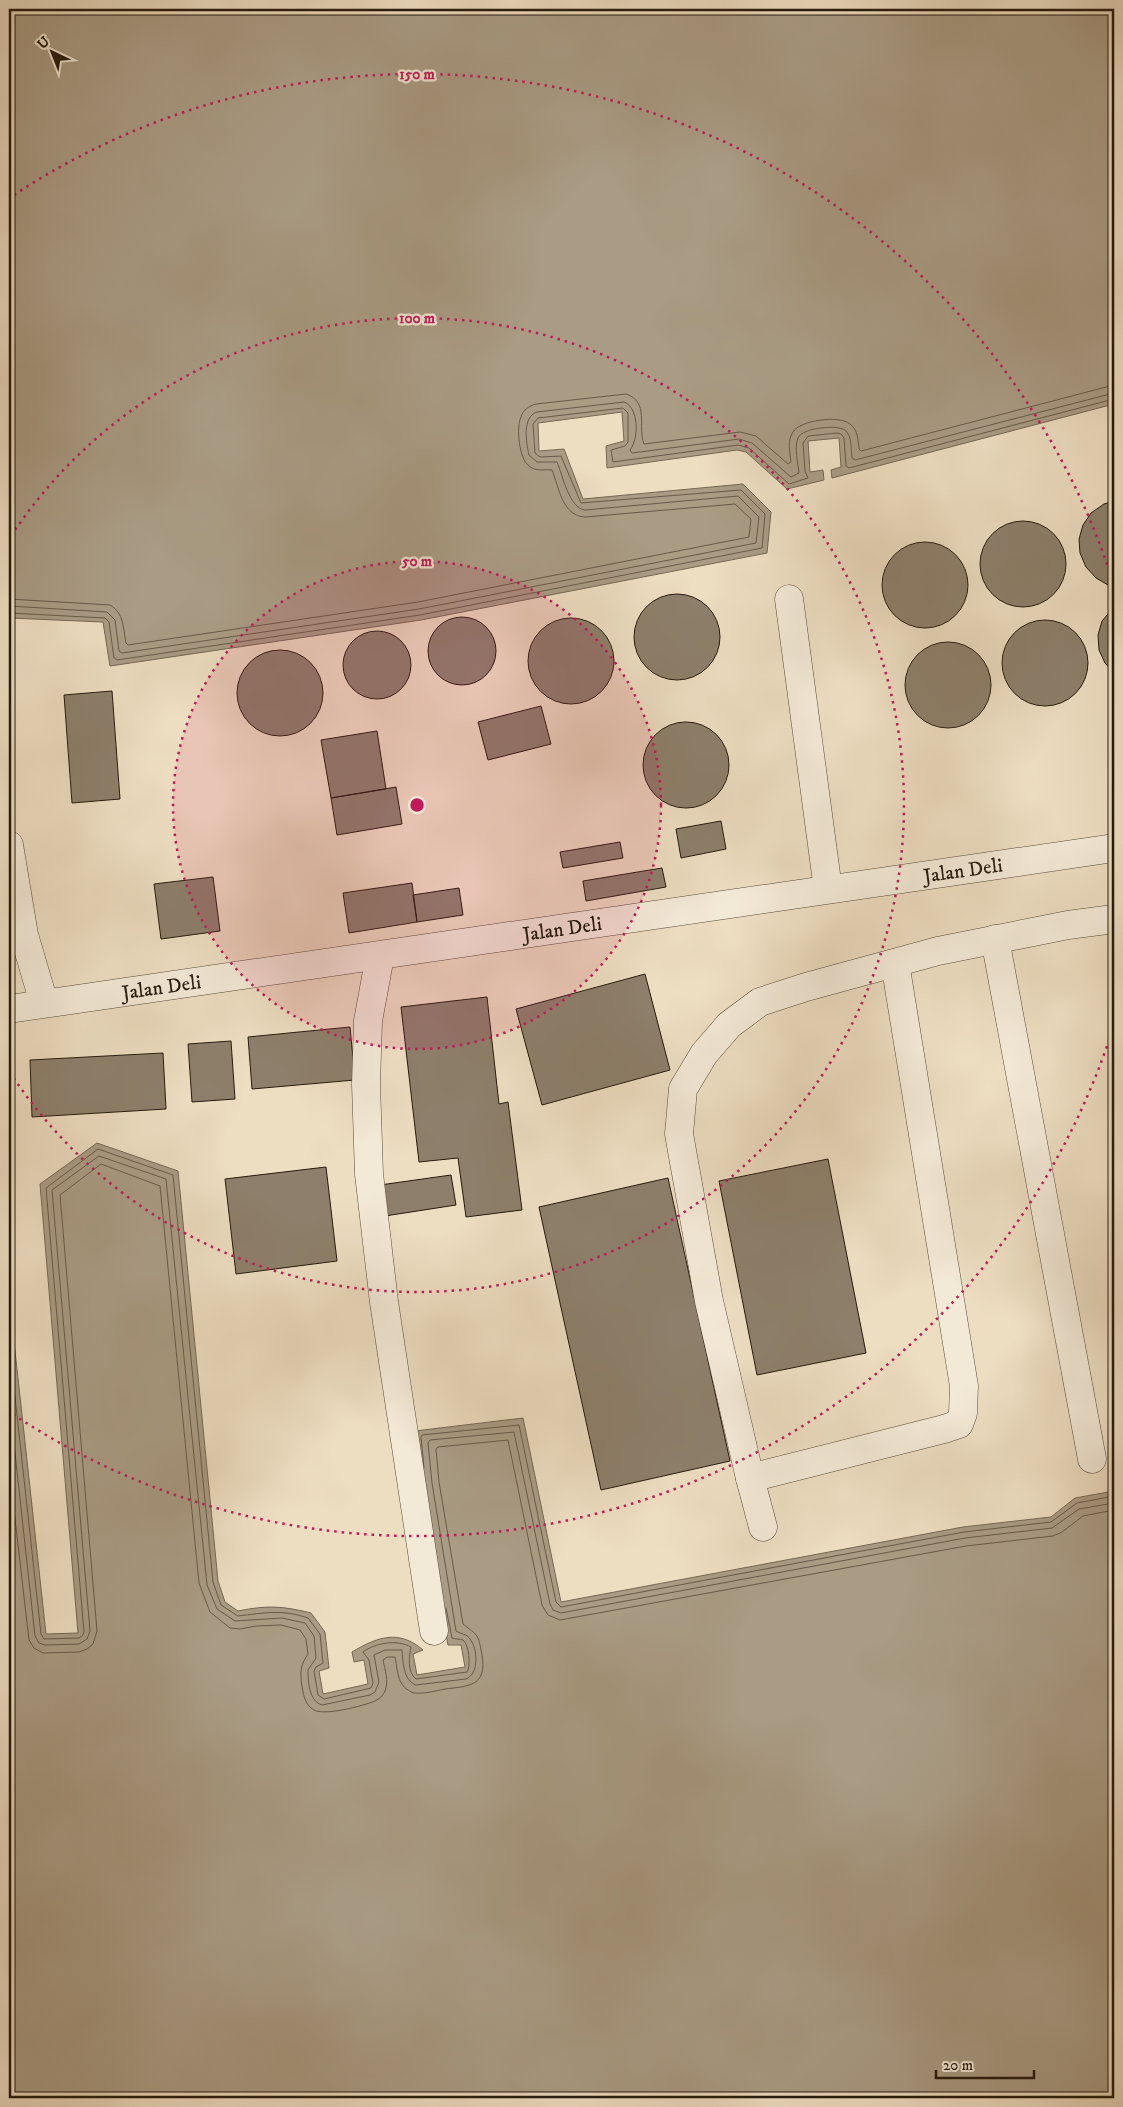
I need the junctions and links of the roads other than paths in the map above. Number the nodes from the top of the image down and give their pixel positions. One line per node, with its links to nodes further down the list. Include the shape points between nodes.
1 (789, 599): 4 (lane)
2 (9, 845): 9 (lane, via 24,935)
3 (1114, 848): 4 (lane, Jalan Deli)
4 (828, 889): 7 (lane, Jalan Deli)
5 (1114, 919): 6 (lane)
6 (995, 939): 8 (lane); 11 (lane)
7 (380, 956): 9 (lane, Jalan Deli); 14 (lane, via 368,1021 369,1174 384,1302)
8 (895, 963): 12 (lane, via 760,1002 716,1040 683,1089 679,1134 709,1301); 12 (lane, via 964,1386 963,1413 959,1424 944,1429)
9 (44, 1003): 10 (lane, Jalan Deli)
10 (9, 1009)
11 (1092, 1459)
12 (750, 1478): 13 (lane)
13 (763, 1527)
14 (434, 1631)

